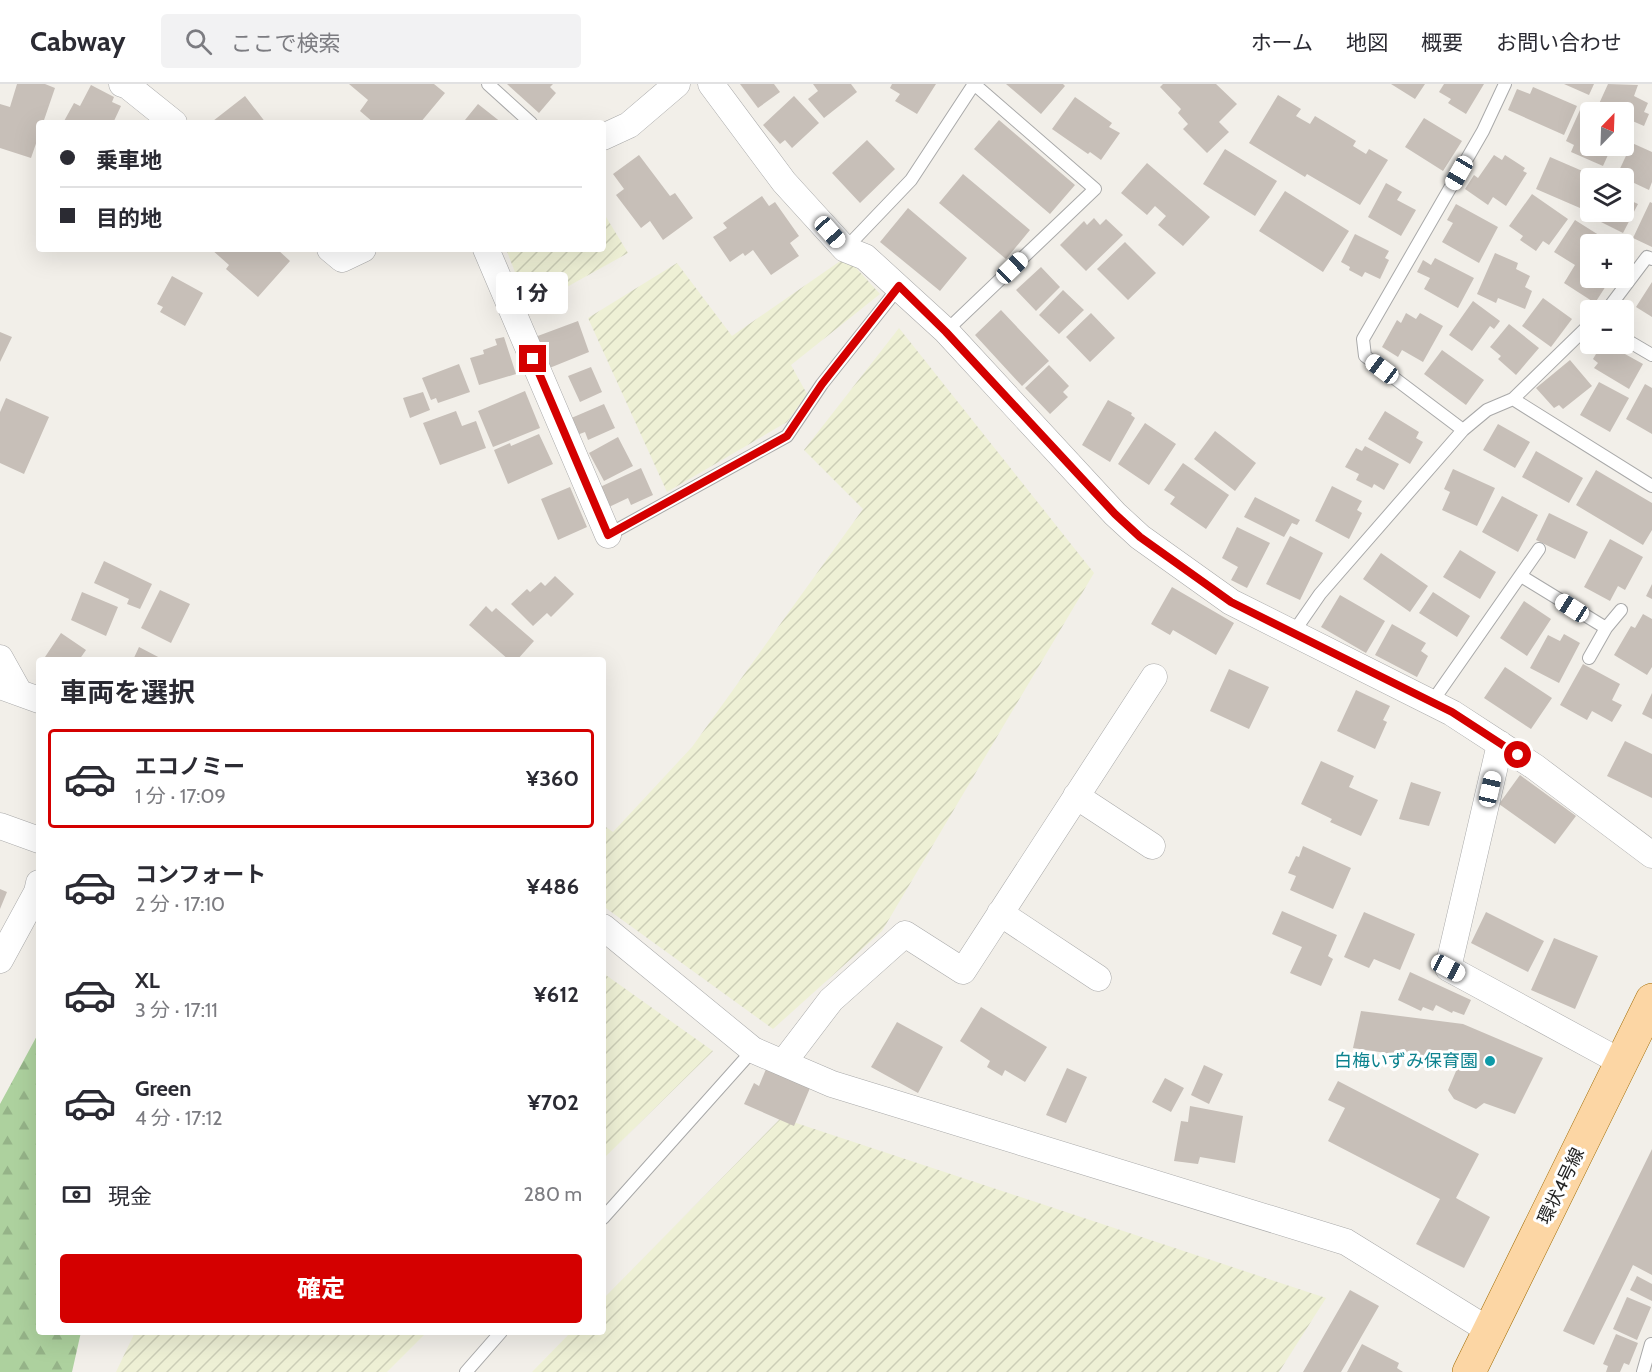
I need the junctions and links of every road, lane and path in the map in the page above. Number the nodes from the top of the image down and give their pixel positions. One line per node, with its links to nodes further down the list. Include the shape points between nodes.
1 (122, 84): 6 (street)
2 (488, 84): 7 (lane)
3 (676, 84): 8 (street, via 629,125)
4 (711, 84): 9 (street, via 784,182)
5 (1504, 84): 21 (lane, via 1483,131 1363,339 1365,356)
6 (170, 120)
7 (528, 120)
8 (606, 136)
9 (845, 249): 14 (street, via 865,257); 16 (lane, via 911,180 974,84 1095,189)
10 (334, 252): 11 (street, via 342,259)
11 (357, 252)
12 (487, 252): 23 (street)
13 (1652, 259): 15 (lane, via 1647,256)
14 (899, 286): 16 (street); 23 (lane, via 822,384 787,436)
15 (1614, 300)
16 (946, 332): 28 (street, via 1140,537 1231,602)
17 (1580, 334): 20 (lane)
18 (1634, 344): 19 (lane)
19 (1652, 355)
20 (1513, 399): 21 (lane, via 1487,410); 22 (lane)
21 (1463, 430): 28 (lane, via 1320,594)
22 (1652, 486)
23 (608, 535)
24 (1539, 549): 25 (lane)
25 (1521, 576): 27 (lane); 33 (lane)
26 (1621, 610): 27 (lane)
27 (1606, 628): 30 (lane)
28 (1293, 633): 33 (street)
29 (0, 658): 32 (street)
30 (1590, 658)
31 (1154, 677): 35 (street)
32 (20, 693)
33 (1432, 702): 34 (street)
34 (1500, 744): 39 (street); 47 (street, via 1448,968)
35 (1077, 796): 38 (street); 41 (street)
36 (0, 826): 37 (street)
37 (36, 839)
38 (1152, 846)
39 (1652, 855)
40 (36, 894): 43 (street)
41 (1000, 913): 44 (street); 48 (street, via 963,971 905,933 831,1000)
42 (606, 929): 46 (street)
43 (0, 960)
44 (1098, 978)
45 (1652, 1000): 47 (main road, 環状4号線)
46 (753, 1050): 48 (street); 49 (lane)
47 (1622, 1062): 50 (main road, 環状4号線)
48 (783, 1063): 50 (street, via 832,1084 1346,1242)
49 (606, 1215)
50 (1490, 1332): 54 (main road, 環状4号線)
51 (498, 1335): 53 (lane)
52 (1651, 1344): 55 (lane)
53 (466, 1372)
54 (1469, 1372)
55 (1643, 1372)

